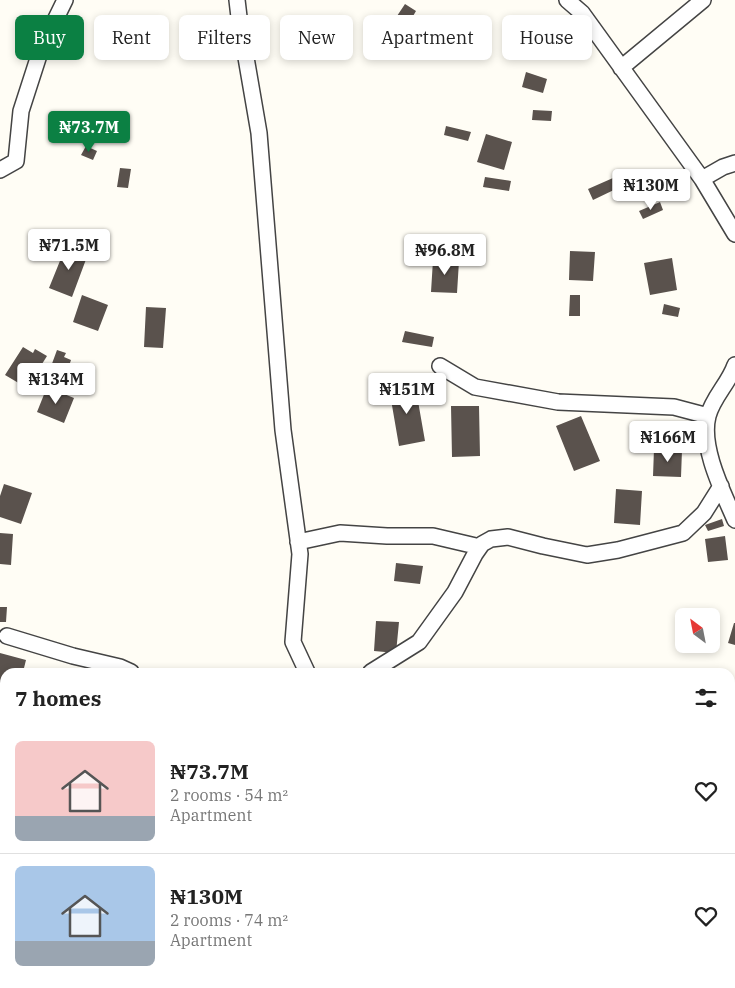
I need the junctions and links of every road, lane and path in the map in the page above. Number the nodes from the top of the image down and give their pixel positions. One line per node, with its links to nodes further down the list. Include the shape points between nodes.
1 (65, 0): 7 (street, via 41,49 21,111 16,161)
2 (237, 0): 15 (street, via 259,133 282,430)
3 (567, 0): 5 (street, via 582,14)
4 (703, 0): 5 (street)
5 (622, 68): 8 (street)
6 (735, 163): 8 (street)
7 (0, 170)
8 (702, 179): 9 (street)
9 (735, 234)
10 (735, 364): 12 (street)
11 (440, 366): 12 (street, via 475,387 558,402 674,406)
12 (708, 416): 13 (street, via 709,449)
13 (721, 486): 14 (street); 16 (street, via 704,513 683,533 657,541 587,555 508,537 491,539)
14 (735, 520)
15 (298, 542): 16 (street, via 340,533 434,536); 19 (street, via 300,554 293,642)
16 (480, 547): 20 (street, via 456,592 419,642)
17 (7, 636): 18 (street)
18 (120, 668)
19 (305, 668)
20 (377, 668)

